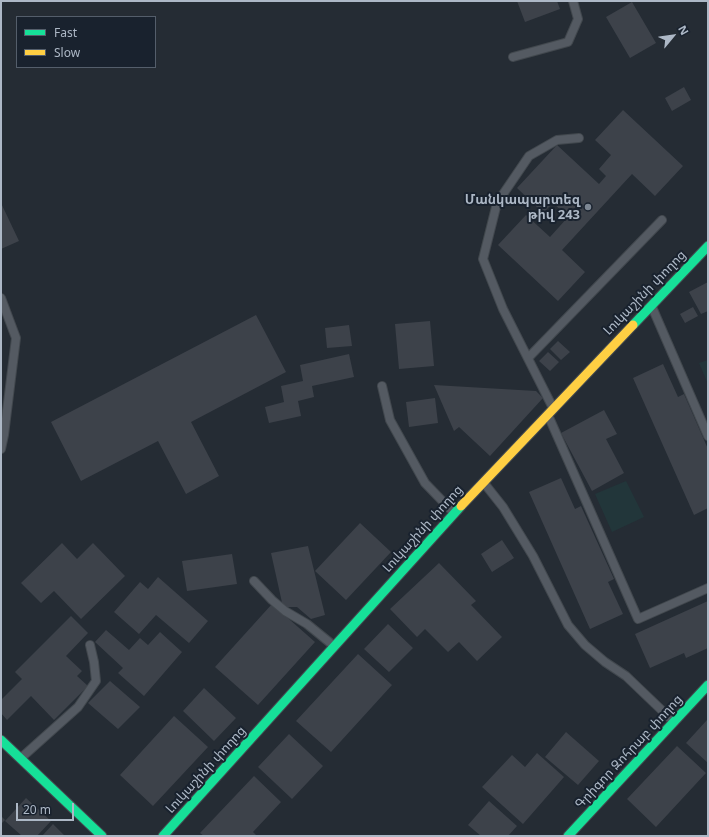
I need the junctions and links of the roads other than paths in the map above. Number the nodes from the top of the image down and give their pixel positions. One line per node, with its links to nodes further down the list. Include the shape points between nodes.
1 (573, 1): 2 (lane, via 578,19 568,42)
2 (513, 57)
3 (579, 138): 8 (lane, via 557,140 529,156 497,203 483,259 503,309)
4 (662, 220): 8 (lane)
5 (708, 246): 7 (street, Լուկաշինի փողոց)
6 (1, 298): 12 (lane, via 16,338)
7 (652, 305): 10 (street, Լուկաշինի փողոց); 11 (lane)
8 (528, 358): 10 (lane)
9 (382, 386): 14 (lane, via 390,420 425,483)
10 (551, 411): 13 (street, Լուկաշինի փողոց); 16 (lane, via 638,619)
11 (708, 436)
12 (1, 449)
13 (483, 482): 14 (street, Լուկաշինի փողոց); 20 (lane, via 503,507 533,556 568,625 584,645 626,676)
14 (455, 514): 18 (street, Լուկաշինի փողոց)
15 (254, 581): 18 (lane, via 285,611 308,624)
16 (708, 588)
17 (90, 645): 22 (lane, via 96,681 78,707)
18 (335, 646): 24 (street, Լուկաշինի փողոց)
19 (708, 685): 20 (street, Գրիգոր Զոհրաբ փողոց)
20 (673, 722): 25 (street, Գրիգոր Զոհրաբ փողոց)
21 (1, 740): 22 (street)
22 (21, 758): 23 (street)
23 (102, 836)
24 (163, 836)
25 (568, 836)

